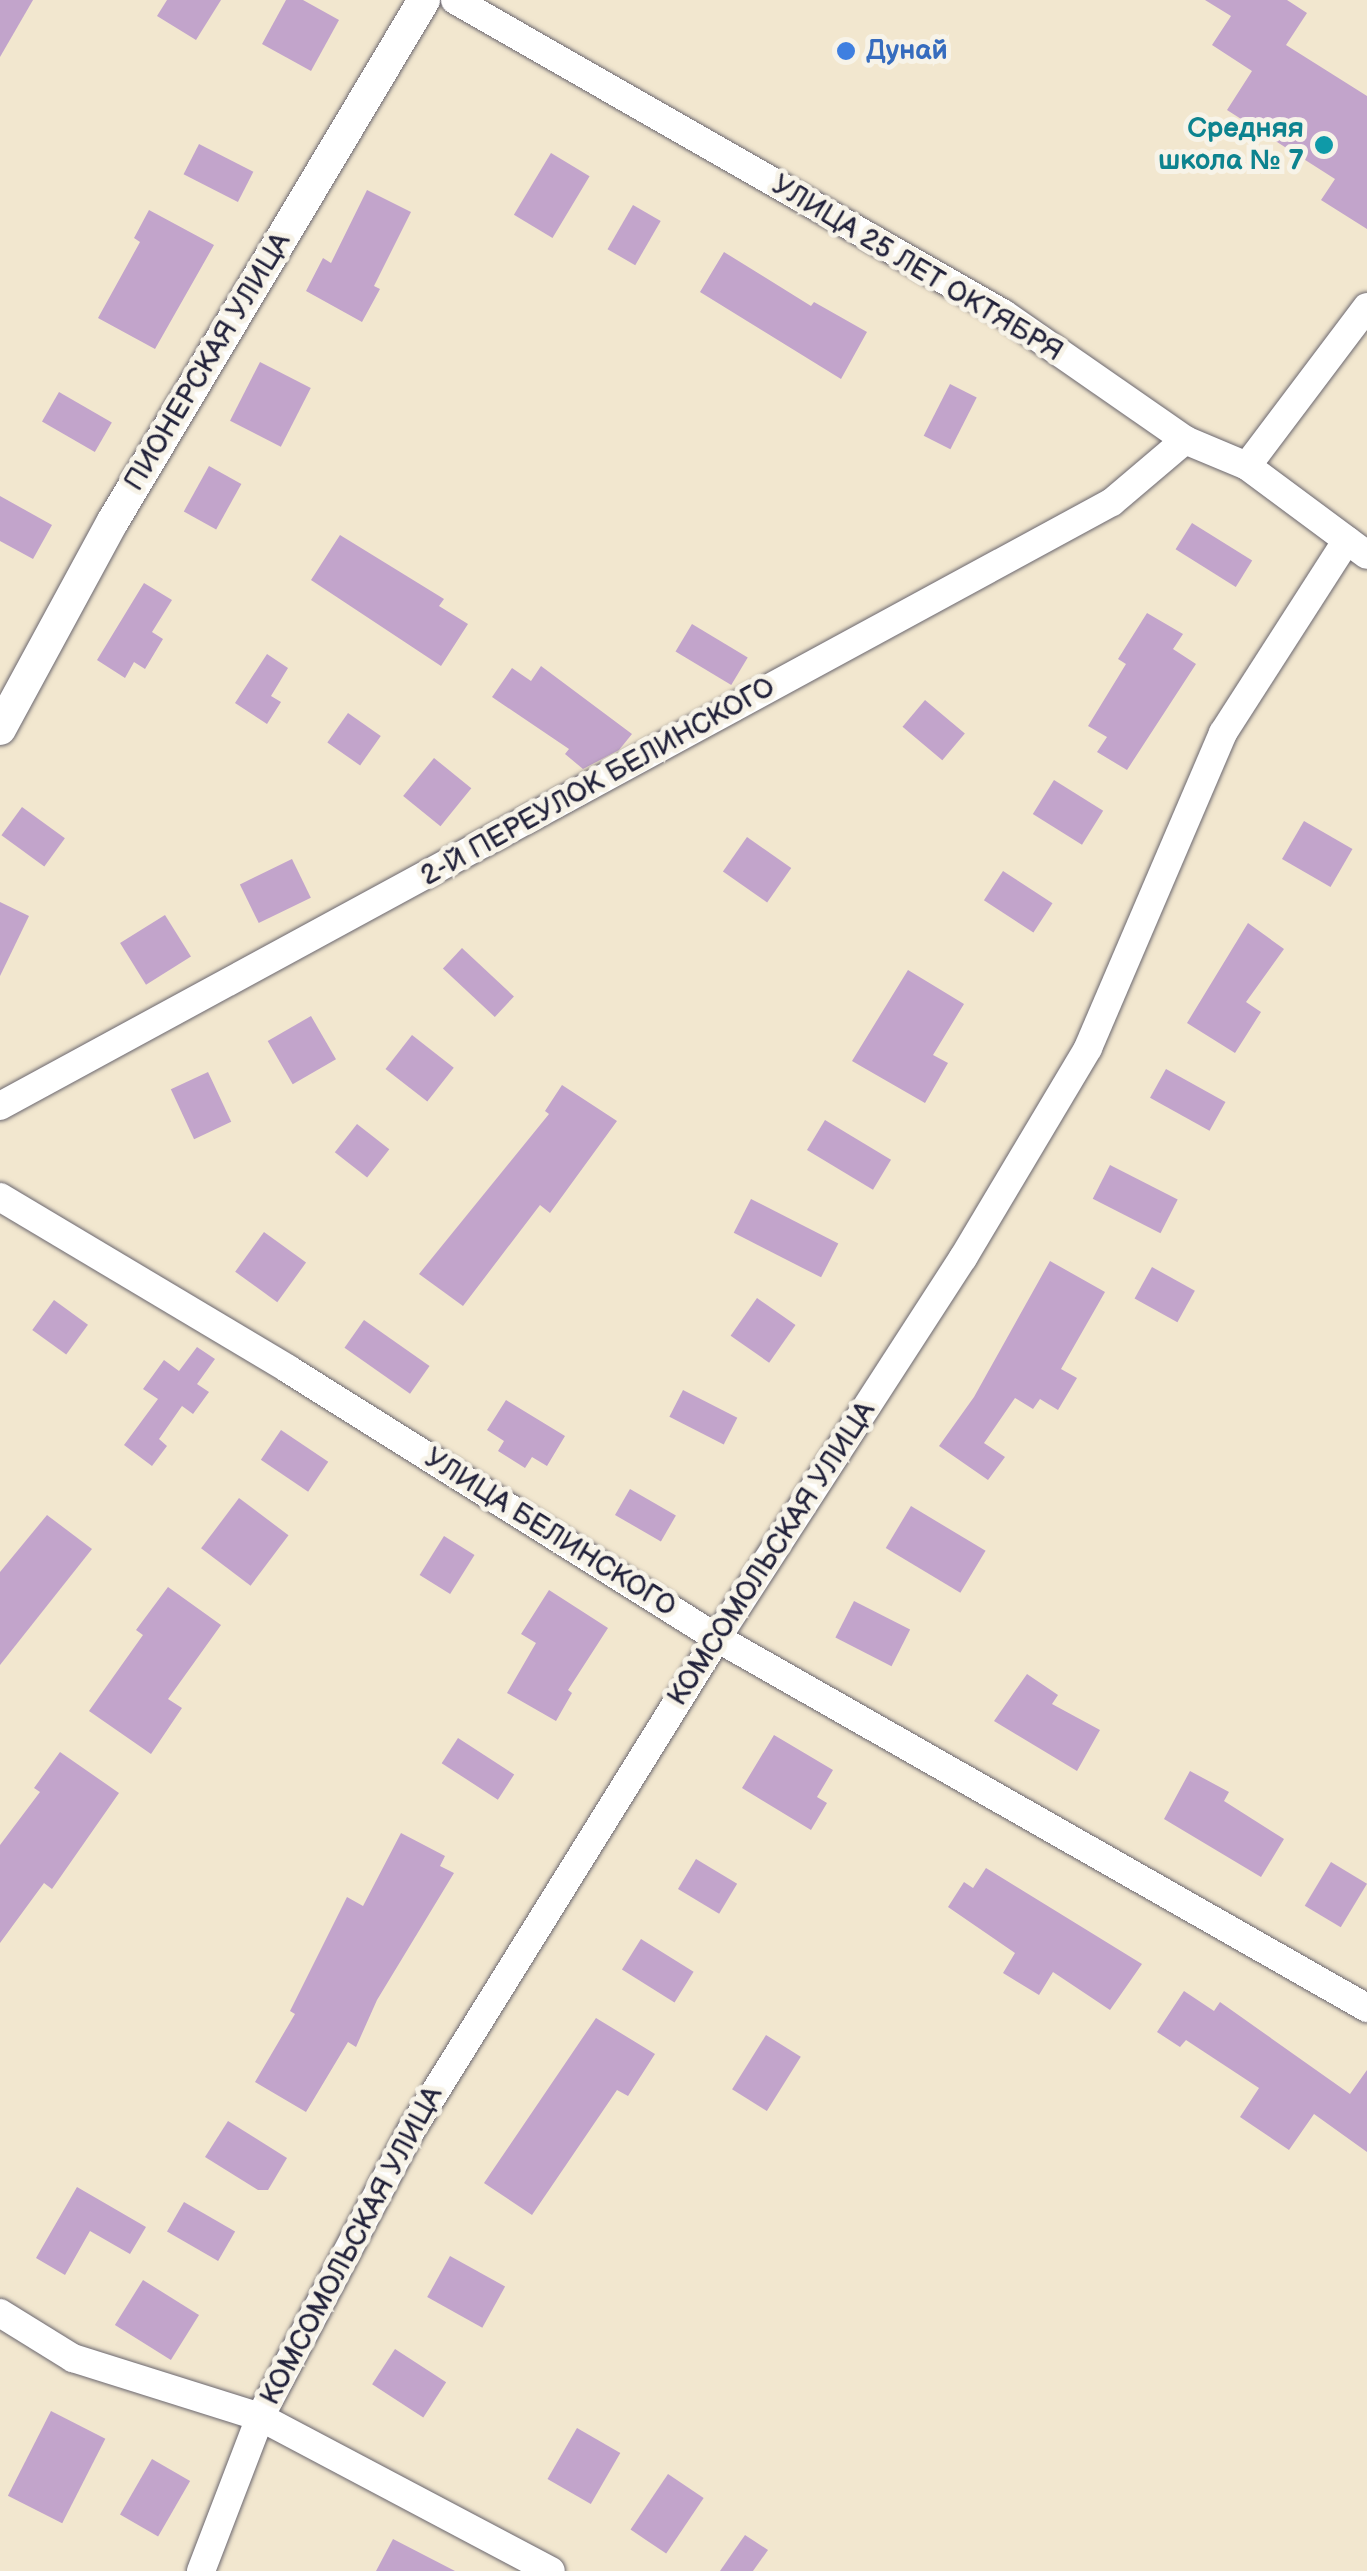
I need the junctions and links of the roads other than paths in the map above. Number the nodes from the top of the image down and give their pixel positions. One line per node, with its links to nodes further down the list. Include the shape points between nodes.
1 (424, 0): 7 (street, ПИОНЕРСКАЯ УЛИЦА, via 114,520)
2 (455, 0): 4 (street, УЛИЦА 25 ЛЕТ ОКТЯБРЯ, via 1004,314)
3 (1367, 307): 5 (street)
4 (1185, 440): 5 (street, УЛИЦА 25 ЛЕТ ОКТЯБРЯ); 8 (street, 2-Й ПЕРЕУЛОК БЕЛИНСКОГО, via 1112,502)
5 (1247, 466): 6 (street, УЛИЦА 25 ЛЕТ ОКТЯБРЯ)
6 (1357, 547): 10 (street, КОМСОМОЛЬСКАЯ УЛИЦА, via 1224,733 1088,1048 963,1258)
7 (0, 730)
8 (0, 1106)
9 (0, 1197): 10 (street, УЛИЦА БЕЛИНСКОГО, via 288,1368)
10 (716, 1638): 11 (street, УЛИЦА БЕЛИНСКОГО); 13 (street, КОМСОМОЛЬСКАЯ УЛИЦА, via 412,2129)
11 (1367, 2008)
12 (0, 2313): 13 (street, via 73,2358)
13 (260, 2417): 14 (street, КОМСОМОЛЬСКАЯ УЛИЦА); 15 (street)
14 (201, 2571)
15 (551, 2571)

